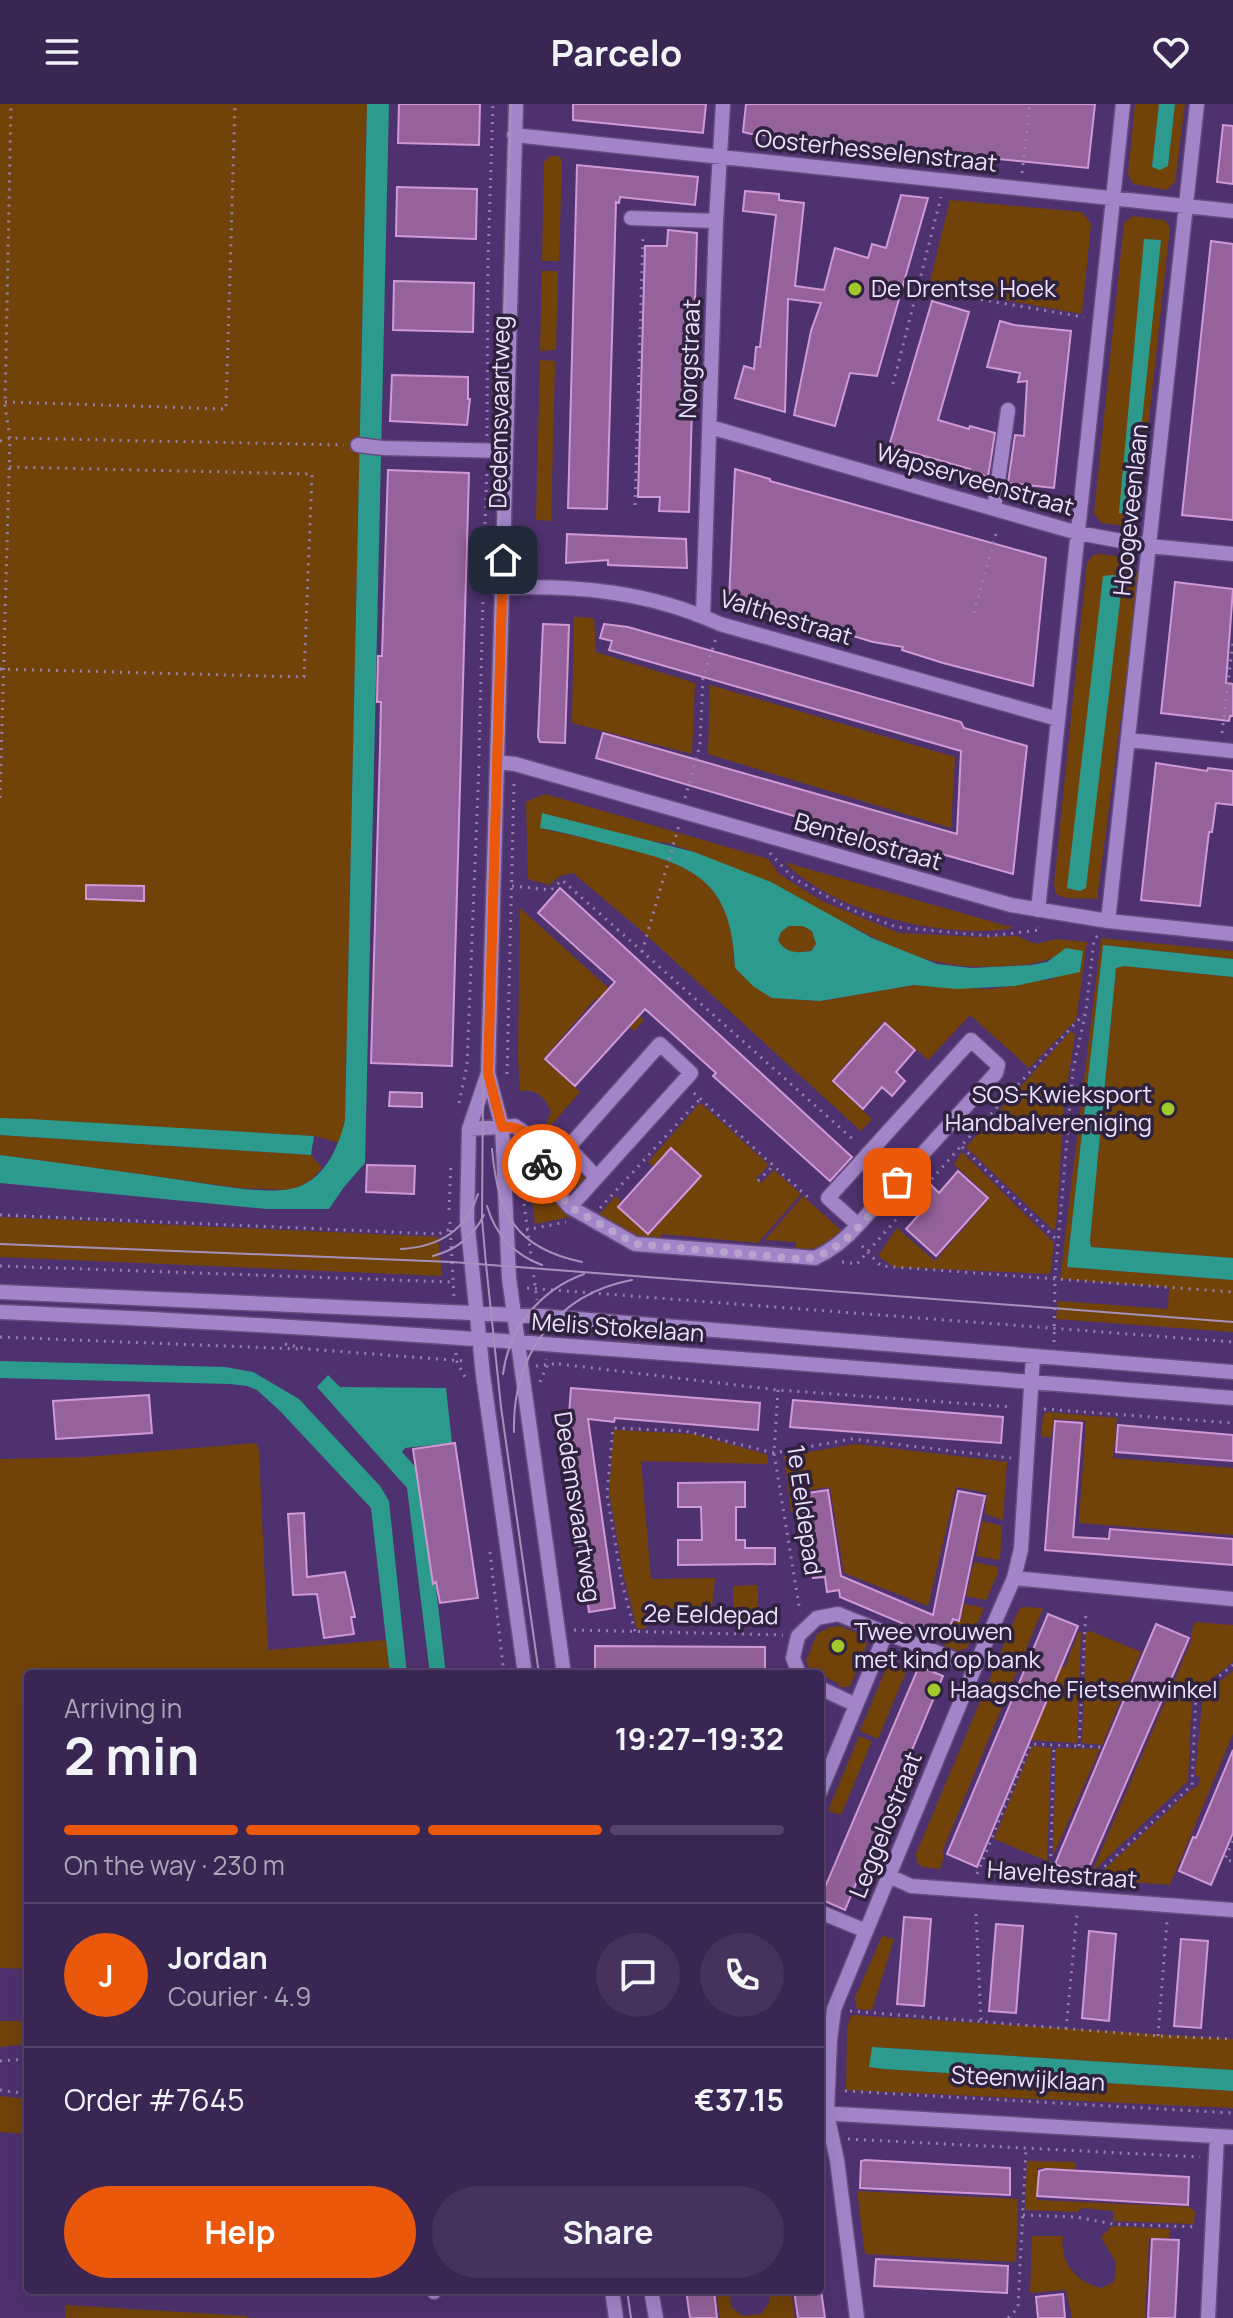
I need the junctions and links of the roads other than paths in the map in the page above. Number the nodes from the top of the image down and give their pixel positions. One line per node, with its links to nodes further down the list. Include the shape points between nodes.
1 (516, 104): 5 (street, Dedemsvaartweg)
2 (723, 104): 6 (street, Norgstraat)
3 (1123, 104): 7 (street, Hoogeveenlaan)
4 (1197, 104): 8 (street, Hoogeveenlaan)
5 (514, 135): 6 (street, Oosterhesselenstraat); 15 (street, Dedemsvaartweg)
6 (718, 155): 7 (street, Oosterhesselenstraat); 11 (street, Norgstraat)
7 (1113, 198): 8 (street, Oosterhesselenstraat); 17 (street, Hoogeveenlaan)
8 (1185, 206): 9 (street, Oosterhesselenstraat); 18 (street, Hoogeveenlaan)
9 (1233, 211)
10 (637, 218): 11 (street)
11 (716, 221): 13 (street, Norgstraat)
12 (1008, 410): 16 (street)
13 (710, 427): 16 (street, Wapserveenstraat); 21 (street, Norgstraat)
14 (358, 445): 15 (street)
15 (506, 451): 20 (street, Dedemsvaartweg)
16 (994, 509): 17 (street, Wapserveenstraat)
17 (1078, 533): 18 (street, Wapserveenstraat); 22 (street, Hoogeveenlaan)
18 (1149, 546): 19 (street, Wapserveenstraat); 23 (street, Hoogeveenlaan)
19 (1233, 554)
20 (500, 588): 21 (street, Valthestraat, via 622,592); 25 (street, Dedemsvaartweg)
21 (703, 616): 22 (street, Valthestraat)
22 (1058, 719): 26 (street, Hoogeveenlaan)
23 (1129, 740): 24 (street); 27 (street, Hoogeveenlaan)
24 (1233, 751)
25 (497, 762): 26 (street, Bentelostraat); 29 (street, Dedemsvaartweg)
26 (1038, 910): 27 (street, Bentelostraat)
27 (1108, 921): 28 (street, Bentelostraat)
28 (1233, 934)
29 (488, 1073): 30 (street, Dedemsvaartweg); 31 (street, Dedemsvaartweg)
30 (502, 1127): 31 (street); 33 (street, via 515,1126 531,1137 551,1185); 38 (street, Dedemsvaartweg)
31 (469, 1129): 37 (street, Dedemsvaartweg, via 466,1201)
32 (596, 1177): 32 (street, via 691,1073 660,1044 573,1142 571,1150); 33 (street)
33 (570, 1207): 34 (street, via 635,1244 802,1259 834,1249)
34 (854, 1230): 34 (street, via 996,1073 998,1065 971,1040 828,1198)
35 (0, 1292): 37 (street, Melis Stokelaan)
36 (0, 1312): 39 (street, Melis Stokelaan)
37 (475, 1313): 38 (street, Melis Stokelaan); 39 (street, Dedemsvaartweg)
38 (513, 1315): 40 (street, Dedemsvaartweg); 41 (street, Melis Stokelaan)
39 (479, 1339): 40 (street, Melis Stokelaan); 49 (street, Dedemsvaartweg)
40 (518, 1343): 43 (street, Melis Stokelaan); 50 (street, Dedemsvaartweg)
41 (1033, 1356): 42 (street, Melis Stokelaan); 43 (street, Leggelostraat)
42 (1233, 1372)
43 (1032, 1382): 44 (street, Melis Stokelaan); 45 (street, Leggelostraat, via 1021,1549)
44 (1233, 1398)
45 (1014, 1578): 46 (street); 48 (street, Leggelostraat)
46 (1233, 1599)
47 (886, 1633): 48 (street); 51 (street, via 838,1614 817,1618 798,1632 793,1658); 53 (street)
48 (975, 1667): 55 (street, Leggelostraat)
49 (524, 1670)
50 (563, 1670)
51 (798, 1670)
52 (824, 1690): 53 (street)
53 (856, 1705): 54 (street)
54 (824, 1782)
55 (889, 1876): 56 (street, Haveltestraat, via 911,1886); 58 (street, Leggelostraat)
56 (1233, 1910)
57 (824, 1914): 58 (street)
58 (866, 1931): 59 (street, Leggelostraat, via 834,2009)
59 (824, 2113): 60 (street, Steenwijklaan); 66 (street, Leggelostraat)
60 (1217, 2136): 61 (street, Steenwijklaan); 67 (street)
61 (1233, 2137)
62 (613, 2294): 64 (street)
63 (652, 2294): 65 (street)
64 (616, 2318)
65 (656, 2318)
66 (857, 2318)
67 (1208, 2318)

